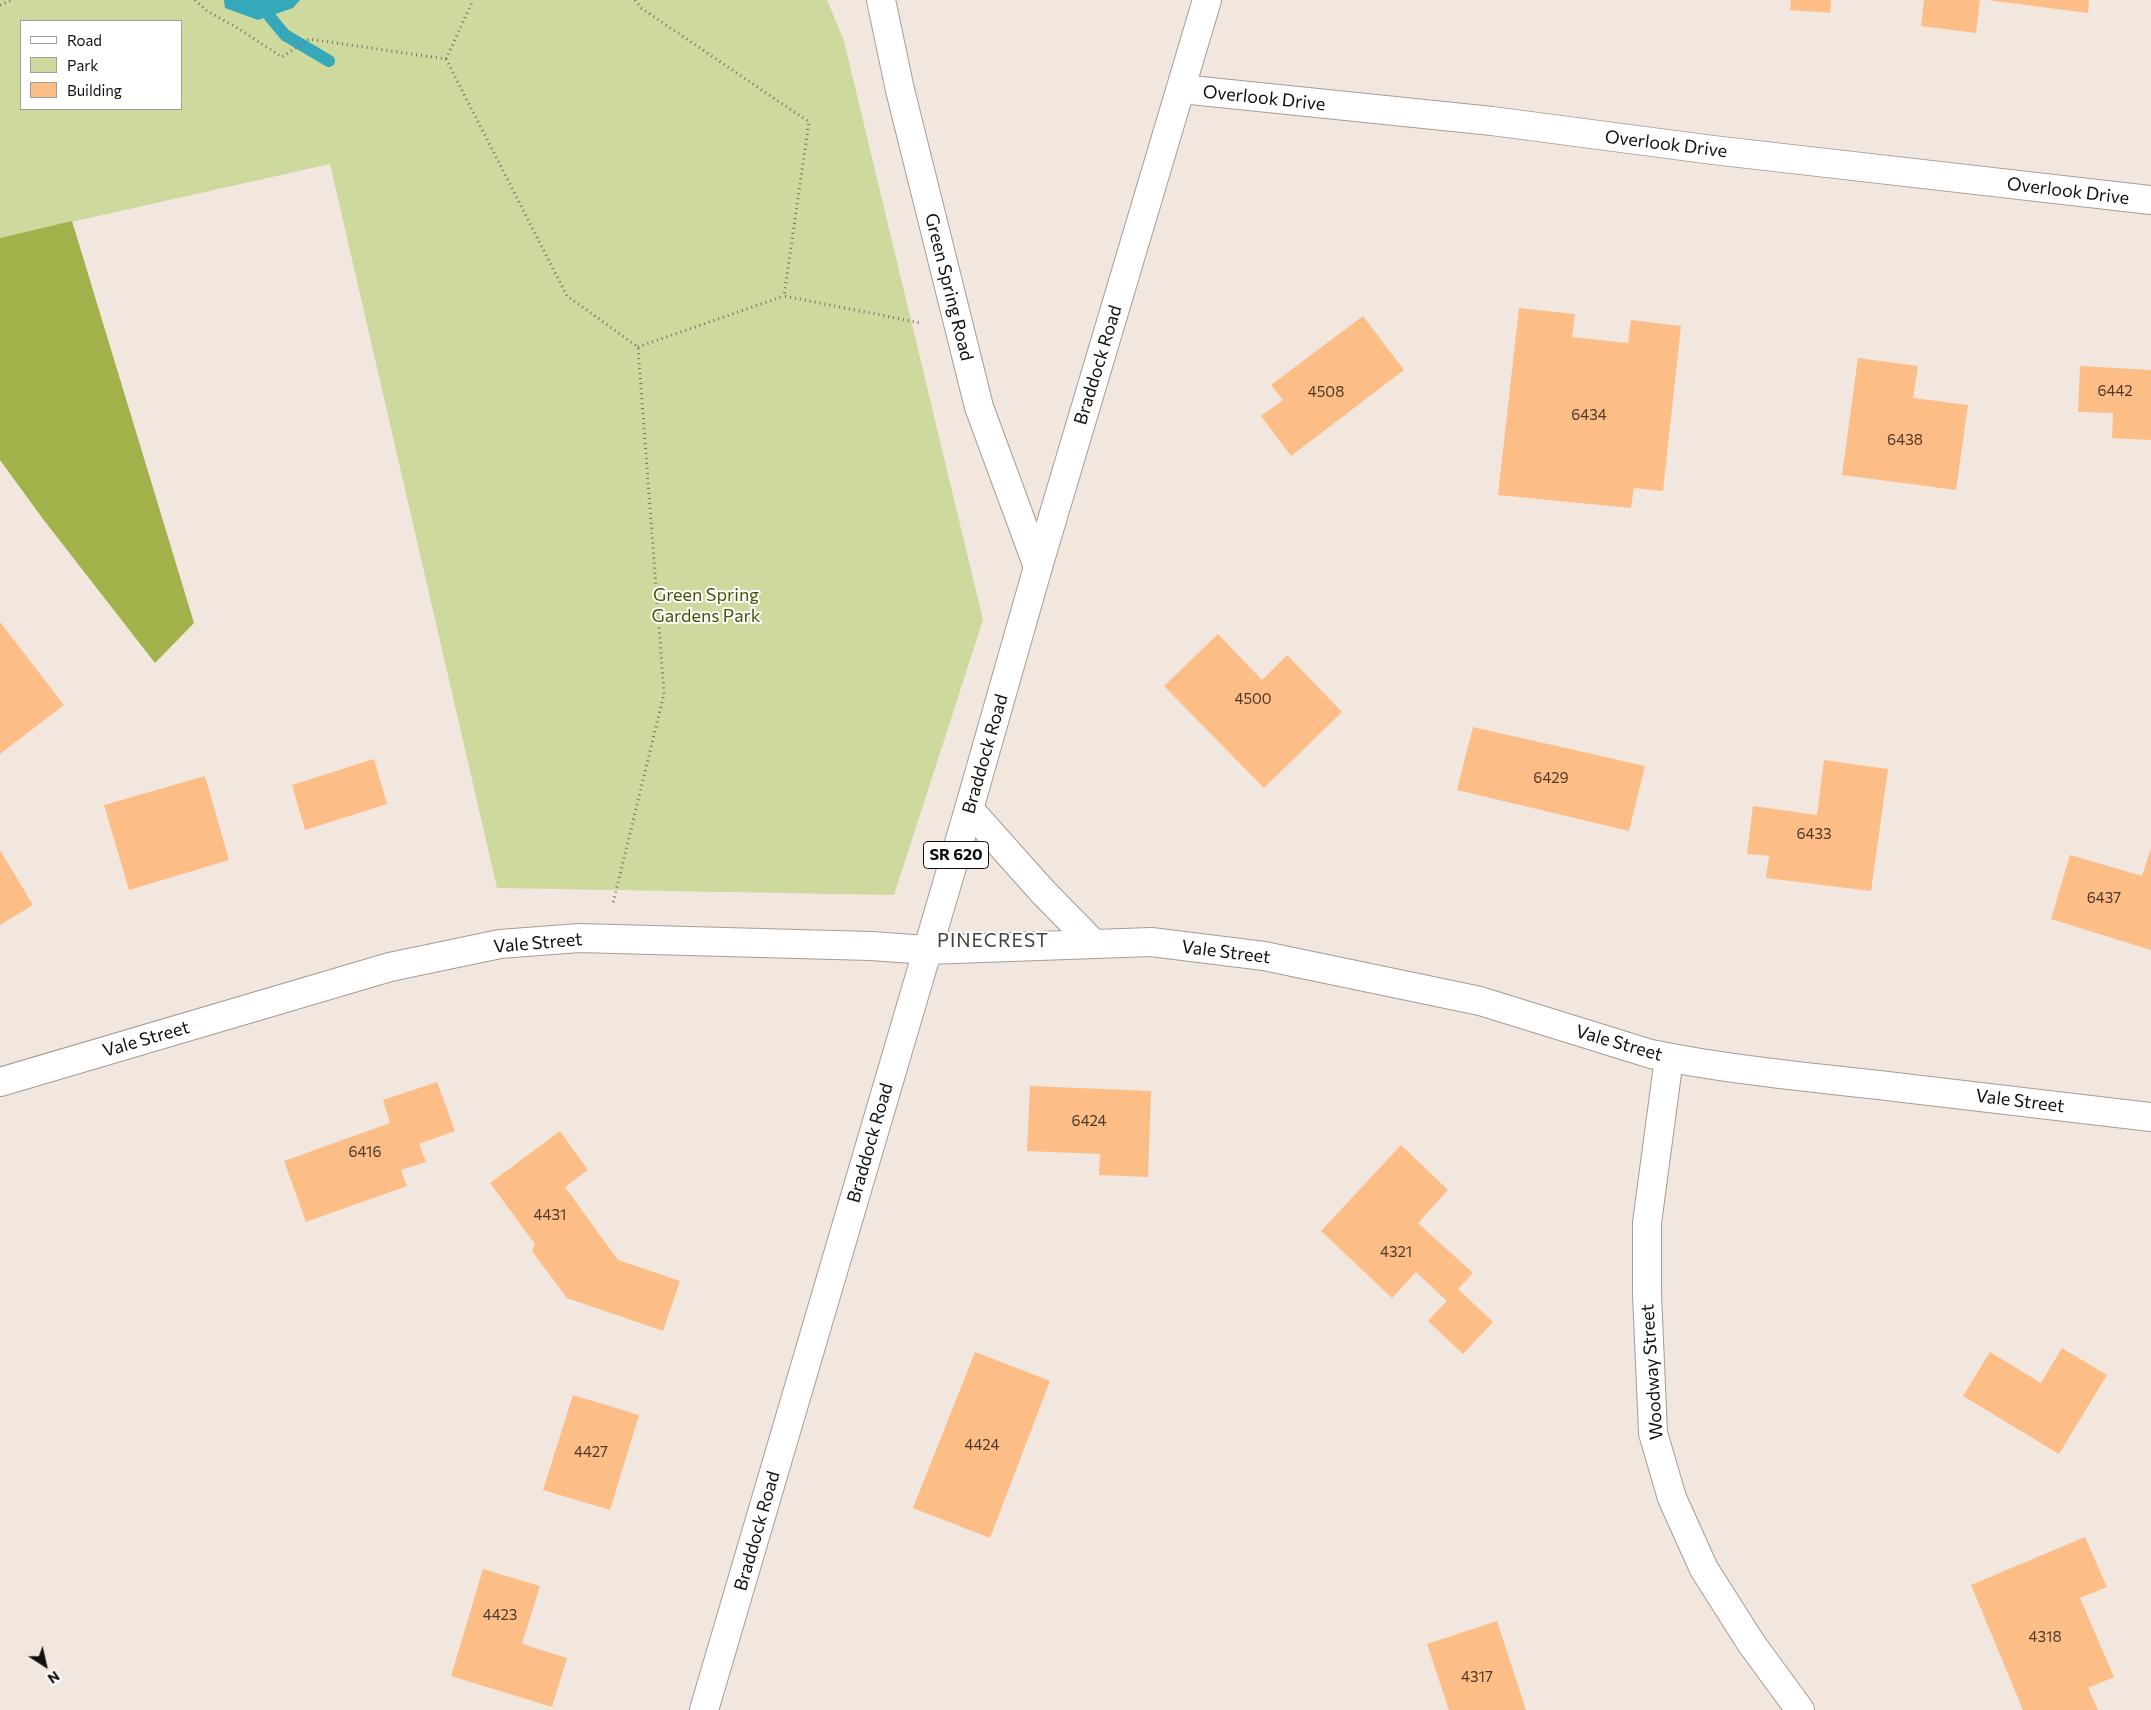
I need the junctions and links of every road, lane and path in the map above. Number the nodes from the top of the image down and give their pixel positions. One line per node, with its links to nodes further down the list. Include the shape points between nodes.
1 (12, 0): 7 (path)
2 (195, 0): 8 (path, via 207,11 282,57 309,39)
3 (473, 0): 8 (path)
4 (635, 0): 11 (path, via 641,8 809,122)
5 (881, 0): 12 (street, Green Spring Road)
6 (1207, 0): 9 (street, Braddock Road / SR 620)
7 (0, 5)
8 (446, 59): 13 (path, via 567,296)
9 (1181, 89): 10 (street, Overlook Drive, via 1492,121); 14 (street, Braddock Road / SR 620)
10 (2151, 200)
11 (784, 296): 12 (path); 13 (path)
12 (960, 331): 14 (street, Green Spring Road, via 979,407)
13 (638, 347): 16 (path, via 664,694)
14 (1038, 567): 15 (street, Braddock Road / SR 620)
15 (969, 809): 17 (street); 18 (street, Braddock Road / SR 620)
16 (605, 938): 18 (street, Vale Street); 20 (street, Vale Street, via 500,944 390,968)
17 (1094, 944): 18 (street, Vale Street); 19 (street, Vale Street, via 1151,942 1264,956 1480,1001)
18 (927, 950): 22 (street, Braddock Road / SR 620)
19 (1669, 1058): 21 (street, Vale Street, via 1751,1071); 23 (street, Woodway Street, via 1647,1222 1653,1433 1672,1498 1704,1569 1751,1643)
20 (0, 1082)
21 (2151, 1117)
22 (704, 1710)
23 (1800, 1710)

